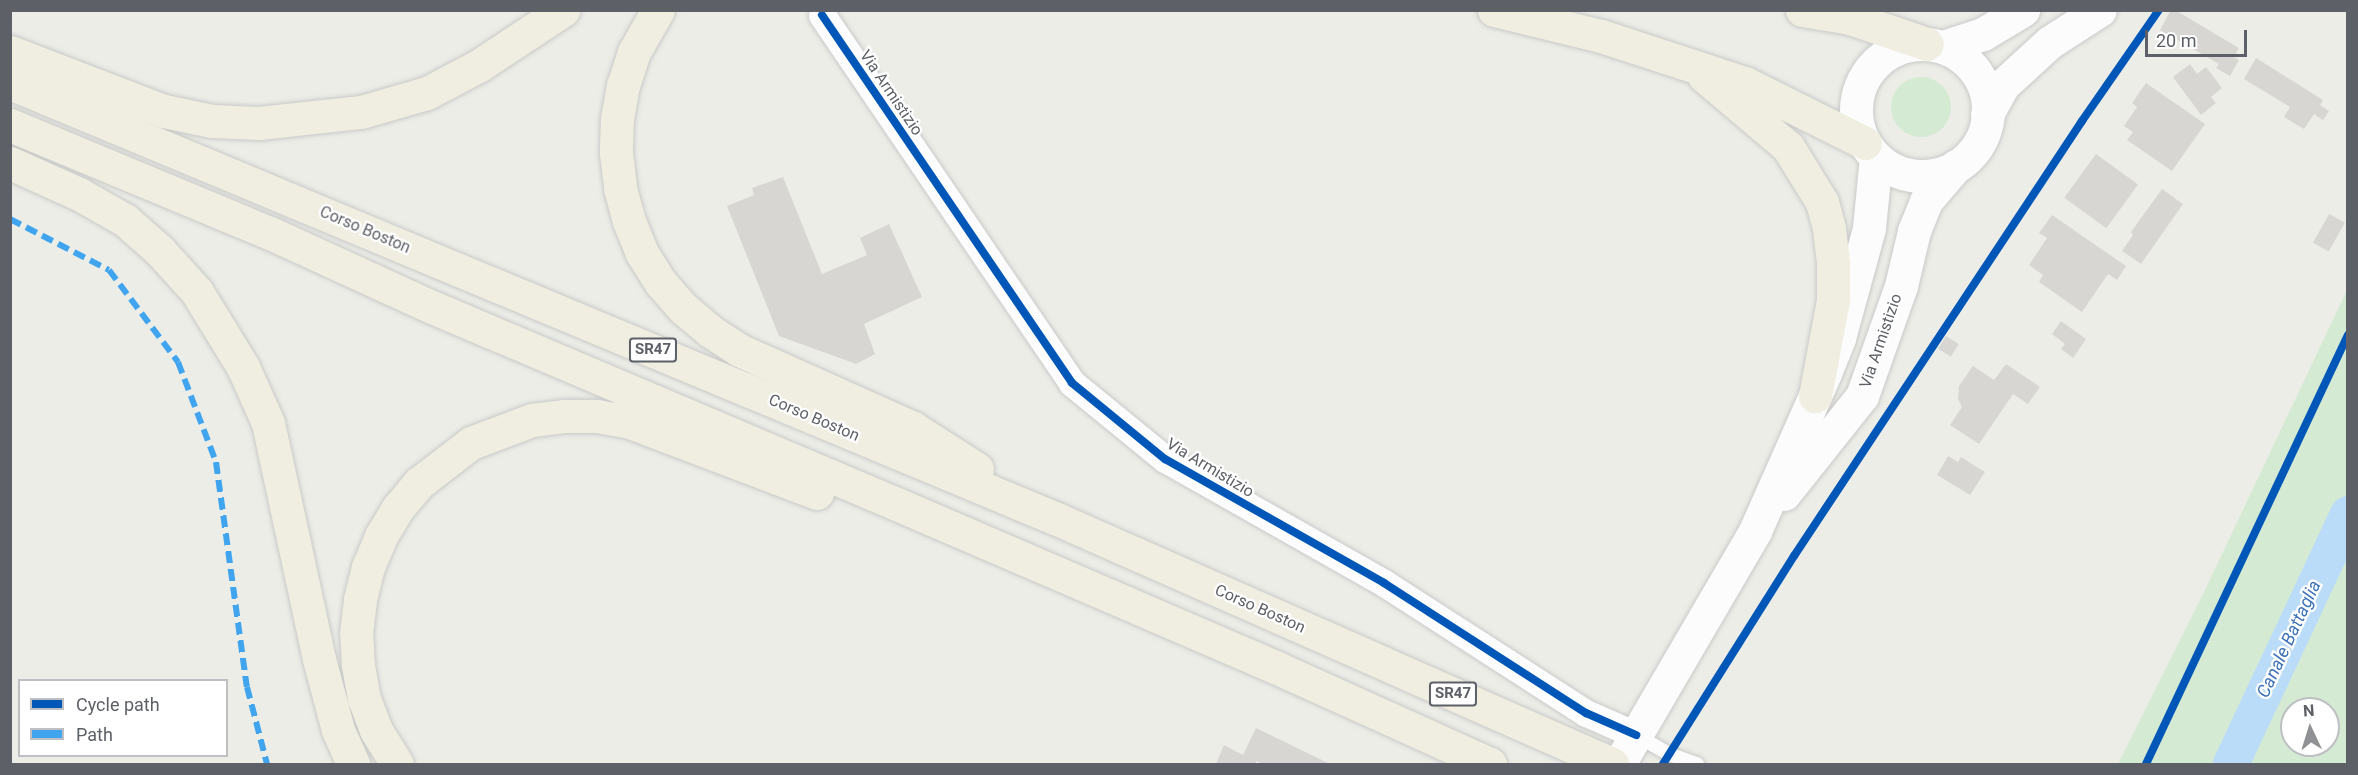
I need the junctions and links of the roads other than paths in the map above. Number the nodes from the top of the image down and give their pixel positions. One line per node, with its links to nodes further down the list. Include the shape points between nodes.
1 (563, 10): 9 (highway, via 480,65 427,93 361,112 260,123 212,121 164,111)
2 (658, 10): 19 (highway, via 634,52 623,85 616,153 629,221 642,253 661,283 684,309 739,350 913,428)
3 (1494, 10): 10 (highway, via 1601,36)
4 (1802, 10): 8 (highway, via 1850,18)
5 (2023, 10): 8 (street, Via Armistizio, via 1983,34)
6 (2100, 10): 12 (street, Via Armistizio, via 2050,42 2003,84)
7 (822, 15): 21 (street, Via Armistizio, via 1072,383 1165,459 1384,583 1586,713)
8 (1935, 46): 12 (street, Via Armistizio, via 1964,59 1973,68 1984,90); 14 (street, Via Armistizio, via 1909,45 1892,51 1866,74 1856,108 1858,126)
9 (10, 52)
10 (1691, 65): 14 (highway, via 1745,83); 17 (highway, via 1788,147 1822,202 1833,263 1833,300)
11 (10, 83): 19 (highway, Corso Boston / SR47)
12 (1987, 114): 16 (street, Via Armistizio, via 1983,134 1972,153)
13 (10, 125): 18 (highway)
14 (1870, 150): 16 (street, via 1887,166 1914,175); 17 (street, Via Armistizio, via 1869,228 1839,338)
15 (10, 163): 22 (highway, via 125,220 197,292 243,367 268,423 319,659 338,730)
16 (1956, 166): 20 (street, Via Armistizio, via 1926,201 1862,396)
17 (1815, 396): 20 (street, Via Armistizio)
18 (906, 508): 23 (highway, via 867,512 630,422 597,416 532,420 471,443 419,483 398,508 368,567 360,599 356,633 364,699 376,730); 24 (highway, via 1275,667)
19 (1057, 519): 25 (highway, Corso Boston / SR47)
20 (1755, 531): 21 (street, Via Armistizio)
21 (1636, 735): 26 (street, Via Armistizio); 27 (lane, Via Armistizio)
22 (353, 765)
23 (397, 765)
24 (1490, 765)
25 (1612, 765)
26 (1619, 765)
27 (1697, 765)

